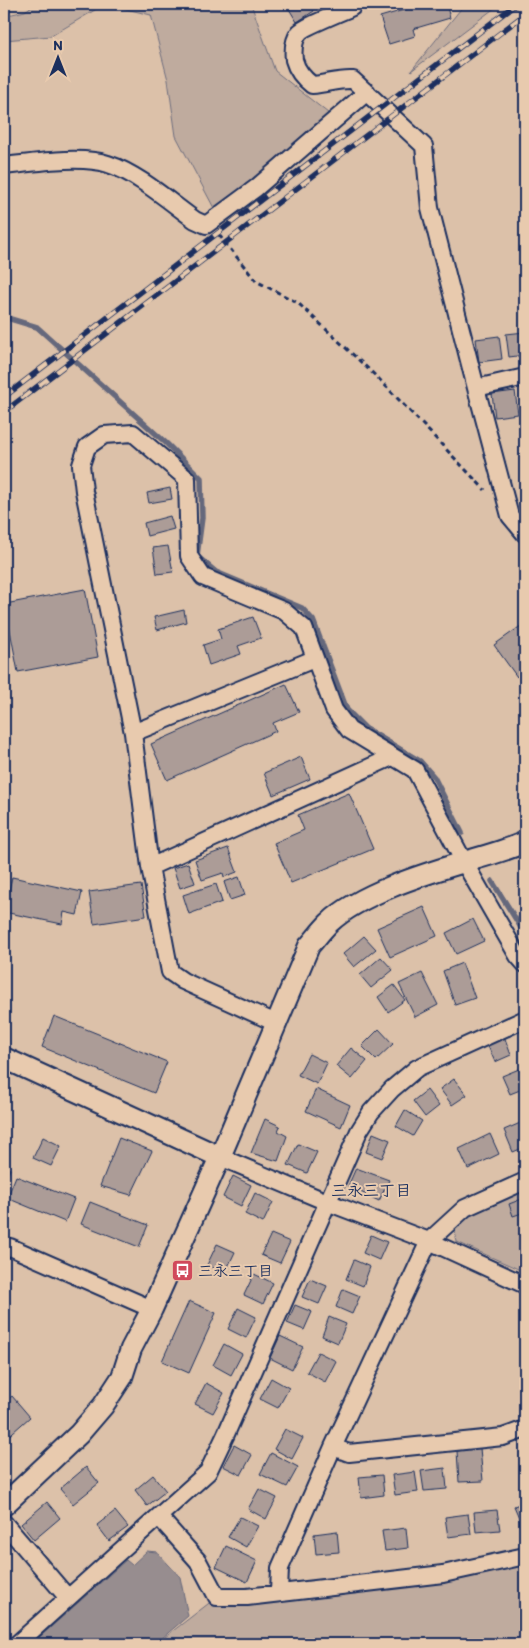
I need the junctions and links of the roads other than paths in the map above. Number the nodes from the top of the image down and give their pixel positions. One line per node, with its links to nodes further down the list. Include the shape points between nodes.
1 (352, 7): 2 (street, via 299,31 293,52 295,64 303,78 312,85 340,79 353,80)
2 (367, 92): 3 (street, via 256,188 206,224 108,164 67,161); 5 (street, via 424,146 430,208)
3 (4, 166)
4 (525, 377): 5 (street)
5 (476, 388): 6 (street, via 510,516)
6 (525, 534)
7 (314, 659): 8 (street); 8 (street, via 304,628 284,610 203,577 190,556 187,479 133,433 104,435 87,447 81,465); 9 (street, via 334,710 349,730)
8 (133, 733): 12 (street)
9 (392, 757): 11 (street, via 415,770); 12 (street)
10 (525, 842): 11 (street)
11 (464, 862): 13 (street); 15 (street, via 391,887 358,903 330,922 309,946)
12 (150, 867): 15 (street, via 170,972 182,982)
13 (525, 964)
14 (525, 1019): 19 (street, via 417,1068 392,1088 358,1131)
15 (276, 1024): 17 (street)
16 (4, 1058): 17 (street)
17 (220, 1157): 19 (street); 23 (street)
18 (525, 1181): 20 (street, via 465,1208)
19 (327, 1202): 20 (street); 27 (street, via 208,1472)
20 (429, 1241): 22 (street); 25 (street)
21 (4, 1249): 23 (street, via 10,1247)
22 (525, 1285)
23 (152, 1309): 26 (street, via 131,1349 122,1377 103,1406 79,1434)
24 (525, 1429): 25 (street, via 504,1437 349,1454)
25 (333, 1447): 30 (street, via 280,1568)
26 (4, 1505)
27 (159, 1517): 30 (street, via 198,1560 217,1597); 31 (street)
28 (4, 1524): 31 (street)
29 (525, 1556): 30 (street, via 443,1574)
30 (280, 1592)
31 (68, 1598): 32 (street)
32 (16, 1644)

